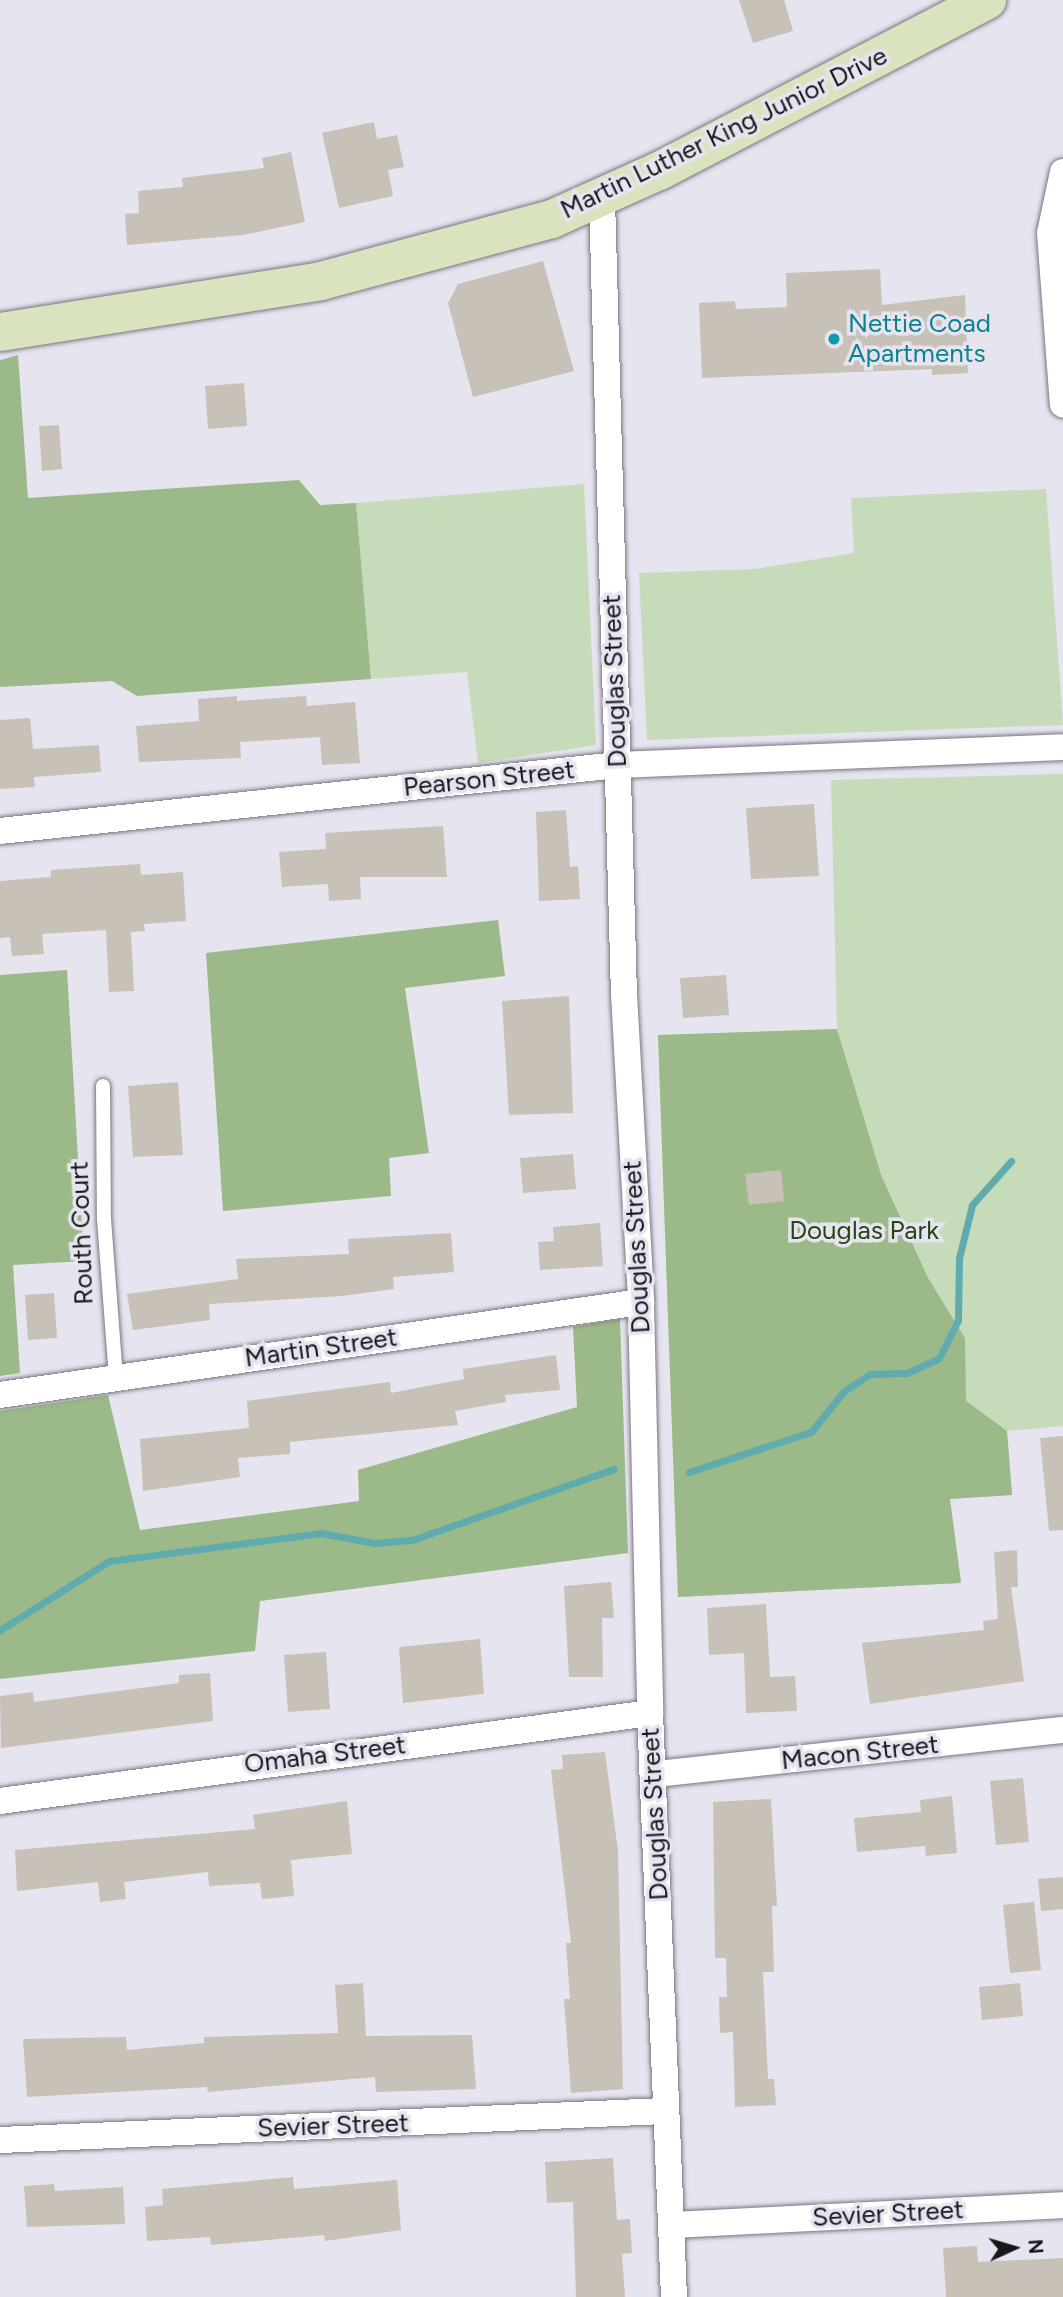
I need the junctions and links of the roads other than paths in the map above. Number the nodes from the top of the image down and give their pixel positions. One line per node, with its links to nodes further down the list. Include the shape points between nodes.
1 (987, 0): 3 (main road, Martin Luther King Junior Drive)
2 (1063, 172): 5 (street, via 1050,233)
3 (602, 198): 4 (main road, Martin Luther King Junior Drive, via 552,219 321,281); 7 (street, Douglas Street)
4 (0, 332)
5 (1063, 405)
6 (1063, 747): 7 (street, Pearson Street)
7 (618, 765): 8 (street, Pearson Street); 10 (street, Douglas Street)
8 (0, 831)
9 (103, 1086): 11 (lane, Routh Court, via 104,1219)
10 (641, 1302): 11 (street, Martin Street); 13 (street, Douglas Street)
11 (116, 1378): 12 (street, Martin Street)
12 (0, 1395)
13 (650, 1713): 15 (street, Douglas Street); 16 (street, Omaha Street)
14 (1063, 1730): 15 (street, Macon Street)
15 (657, 1774): 17 (street, Douglas Street)
16 (0, 1801)
17 (665, 2111): 18 (street, Sevier Street); 20 (street, Douglas Street)
18 (0, 2140)
19 (1063, 2205): 20 (street, Sevier Street)
20 (671, 2225): 21 (street, Douglas Street)
21 (674, 2297)

